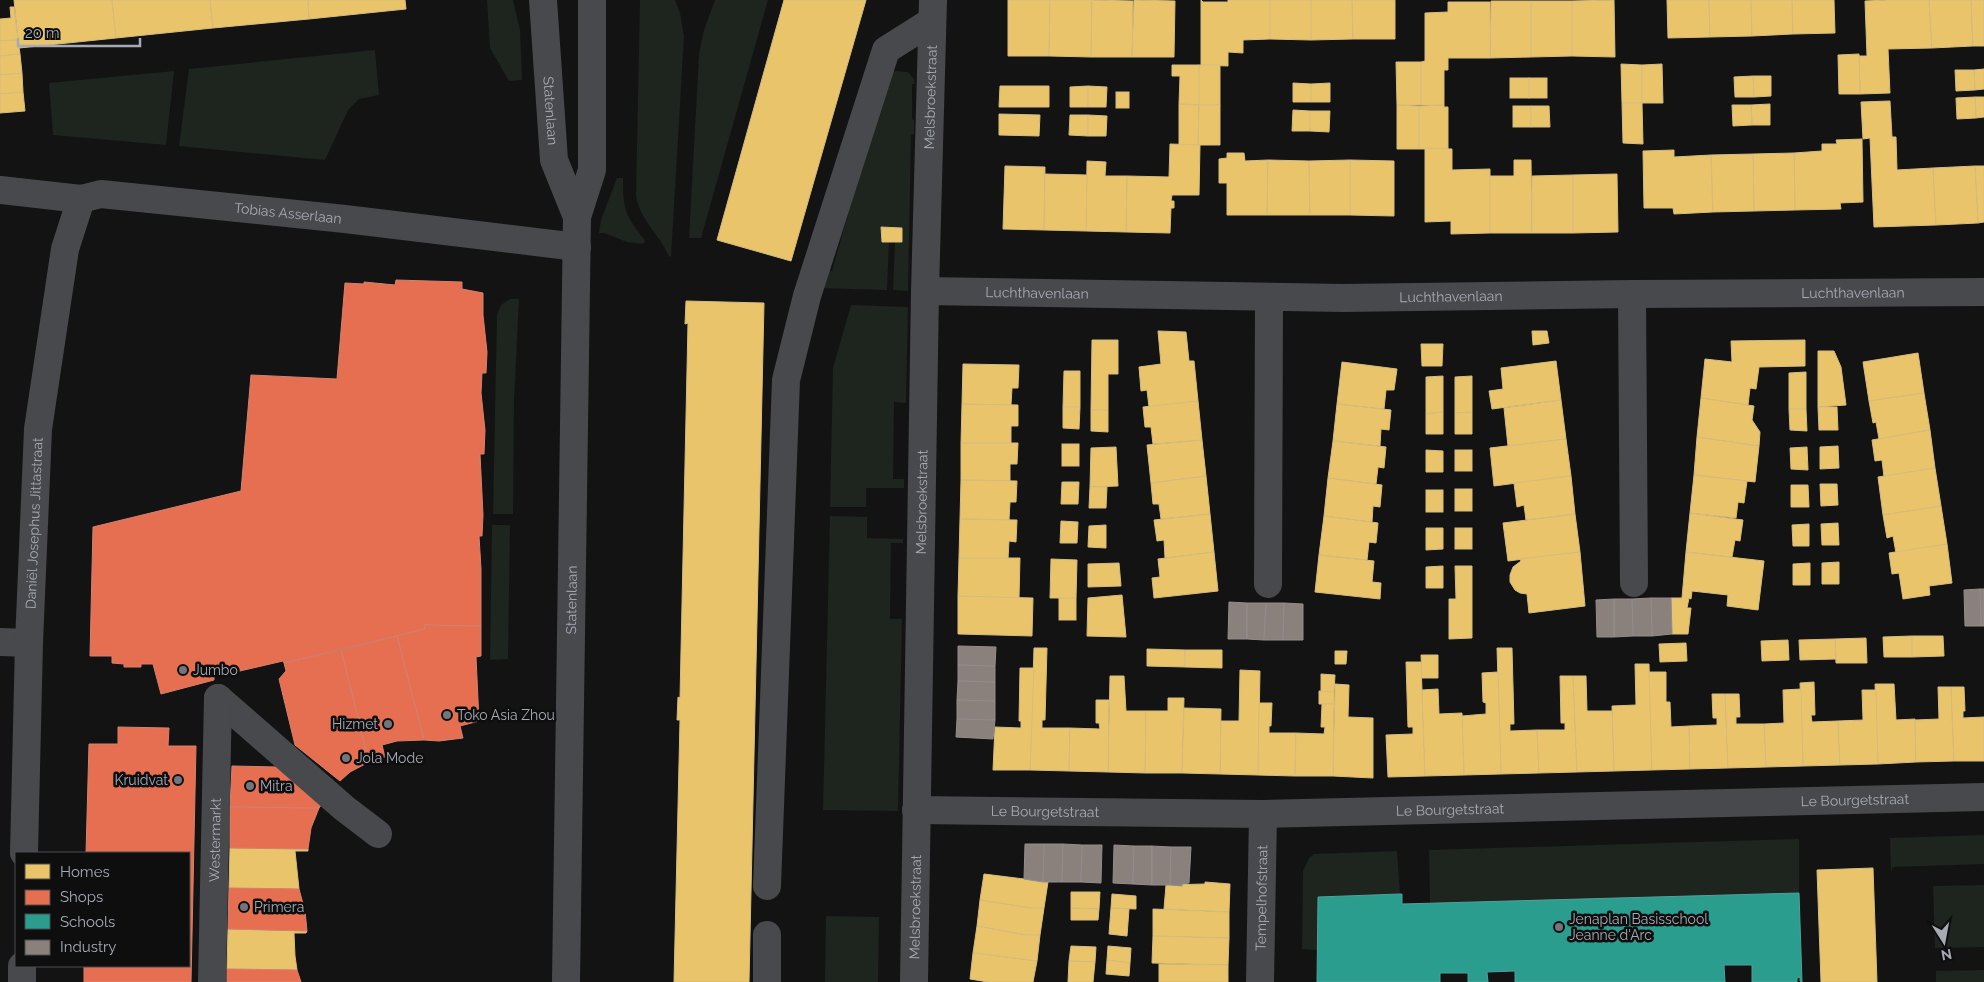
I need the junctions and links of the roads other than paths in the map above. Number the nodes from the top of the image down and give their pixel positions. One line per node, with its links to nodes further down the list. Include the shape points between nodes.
1 (543, 0): 6 (street, Statenlaan, via 554,160)
2 (592, 0): 6 (street, Statenlaan, via 592,170)
3 (933, 11): 8 (street, Melsbroekstraat); 21 (street, Melsbroekstraat, via 886,50 807,296 786,380)
4 (0, 190): 5 (street, Tobias Asserlaan)
5 (81, 199): 7 (street, Tobias Asserlaan, via 101,194); 15 (street, Daniël Josephus Jittastraat, via 65,249 38,429)
6 (577, 217): 7 (street, Statenlaan)
7 (577, 246): 26 (street, Statenlaan)
8 (925, 291): 11 (street, Luchthavenlaan); 17 (street, Melsbroekstraat)
9 (1984, 292): 10 (street, Luchthavenlaan)
10 (1632, 294): 11 (street, Luchthavenlaan); 12 (street)
11 (1269, 298): 13 (street)
12 (1634, 583)
13 (1268, 584)
14 (0, 642): 15 (street)
15 (28, 643): 20 (street, Daniël Josephus Jittastraat)
16 (1984, 797): 18 (street, Le Bourgetstraat)
17 (916, 810): 18 (street, Le Bourgetstraat); 28 (street, Melsbroekstraat)
18 (1263, 814): 29 (street, Tempelhofstraat)
19 (378, 834): 25 (street, Westermarkt, via 218,698)
20 (24, 852)
21 (767, 886)
22 (767, 935): 27 (street)
23 (22, 967): 24 (street)
24 (22, 982)
25 (212, 982)
26 (566, 982)
27 (767, 982)
28 (914, 982)
29 (1260, 982)

